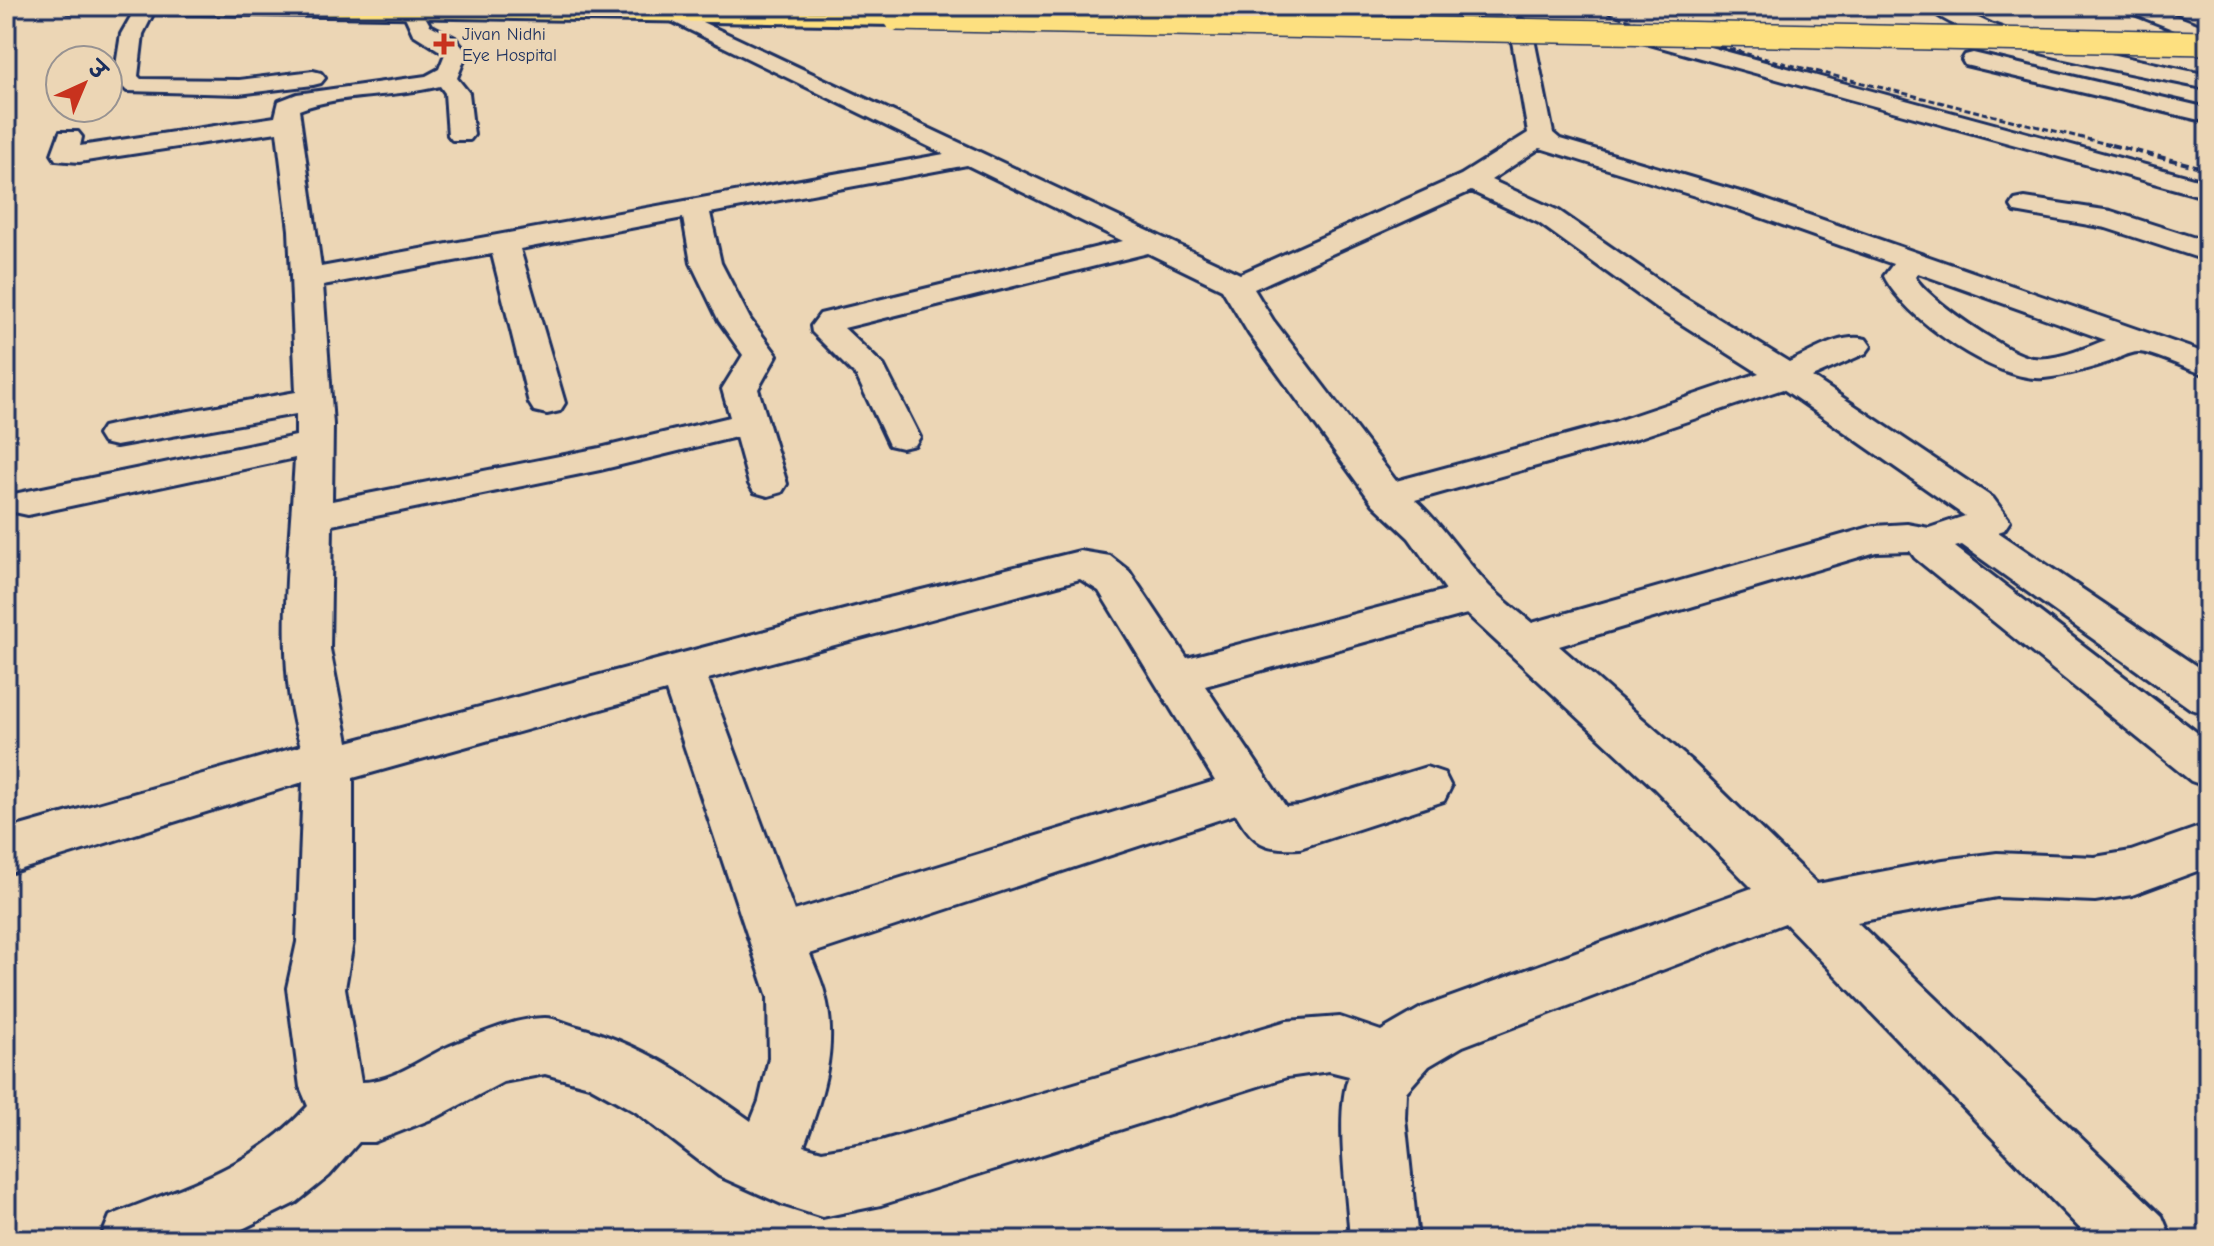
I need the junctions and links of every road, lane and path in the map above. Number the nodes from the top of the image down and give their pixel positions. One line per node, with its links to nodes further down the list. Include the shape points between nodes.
1 (68, 6): 5 (main road)
2 (536, 6): 8 (main road)
3 (1937, 6): 12 (street, via 1983,29)
4 (2131, 6): 11 (street)
5 (146, 8): 7 (main road); 16 (street, via 132,34 126,78 135,86 239,87)
6 (1028, 10): 9 (street); 10 (street)
7 (413, 12): 8 (main road); 15 (street, via 421,29 456,53)
8 (670, 13): 9 (main road); 23 (street)
9 (878, 14): 13 (main road, bridge)
10 (1520, 24): 21 (street); 25 (street, via 1618,28)
11 (2208, 36)
12 (2034, 44): 13 (street); 17 (street)
13 (2208, 46)
14 (1973, 60): 18 (street)
15 (444, 76): 19 (street, via 296,102 288,106); 20 (street, via 457,93)
16 (313, 78)
17 (2208, 82)
18 (2208, 115)
19 (288, 123): 22 (street, via 79,154 65,154); 32 (street)
20 (461, 135)
21 (1541, 136): 24 (street); 31 (street, via 1575,153 1747,203)
22 (69, 137)
23 (970, 157): 27 (street); 29 (street)
24 (1471, 181): 33 (street); 37 (street, via 1549,217 1669,302)
25 (2208, 190)
26 (2025, 206): 30 (street, via 2111,220)
27 (695, 208): 28 (street); 40 (street, via 706,263 735,321 760,355 740,389)
28 (504, 243): 32 (street); 39 (street)
29 (1149, 244): 33 (street); 42 (street, via 832,321 828,332 872,373)
30 (2208, 252)
31 (1911, 262): 34 (street); 34 (street, via 1899,276 1906,290 1995,354 2019,365 2051,366)
32 (307, 279): 38 (street)
33 (1236, 284): 45 (street, via 1261,327)
34 (2138, 341): 36 (street)
35 (1854, 346): 37 (street)
36 (2208, 365)
37 (1789, 377): 45 (street); 48 (street, via 1987,514 1990,521)
38 (313, 400): 41 (street); 43 (street)
39 (547, 403)
40 (750, 423): 44 (street); 47 (street)
41 (116, 435)
42 (902, 437)
43 (314, 443): 46 (street); 47 (street)
44 (768, 484)
45 (1387, 496): 49 (street, via 1424,530)
46 (28, 503)
47 (312, 517): 54 (street, via 308,649 320,732)
48 (1950, 536): 50 (street, via 1874,539); 53 (street); 55 (street, via 1930,549)
49 (1475, 597): 50 (street); 52 (street)
50 (1524, 641): 60 (street, via 1672,774)
51 (682, 670): 52 (street, via 1080,565 1095,566 1114,581); 54 (street, via 362,758 345,761); 61 (street)
52 (1175, 678): 57 (street)
53 (2208, 697)
54 (329, 756): 59 (street); 63 (street, via 325,942 316,988 331,1087)
55 (2208, 768)
56 (1426, 787): 57 (street, via 1300,827 1280,828 1269,824)
57 (1247, 791): 61 (street)
58 (2208, 845): 60 (street, via 2132,873 2095,879 1997,875)
59 (6, 852)
60 (1801, 903): 62 (street, via 1442,1027 1408,1046); 67 (street)
61 (777, 941): 64 (street, via 797,997 799,1058 790,1101)
62 (1388, 1065): 64 (street, via 1350,1044 1319,1042 881,1173 822,1184); 66 (street, via 1375,1087 1374,1118)
63 (344, 1112): 64 (street, via 374,1112 466,1068 545,1046 602,1061 658,1091 742,1153); 65 (street, via 308,1152 271,1181)
64 (765, 1163)
65 (134, 1240)
66 (1384, 1240)
67 (2138, 1240)

